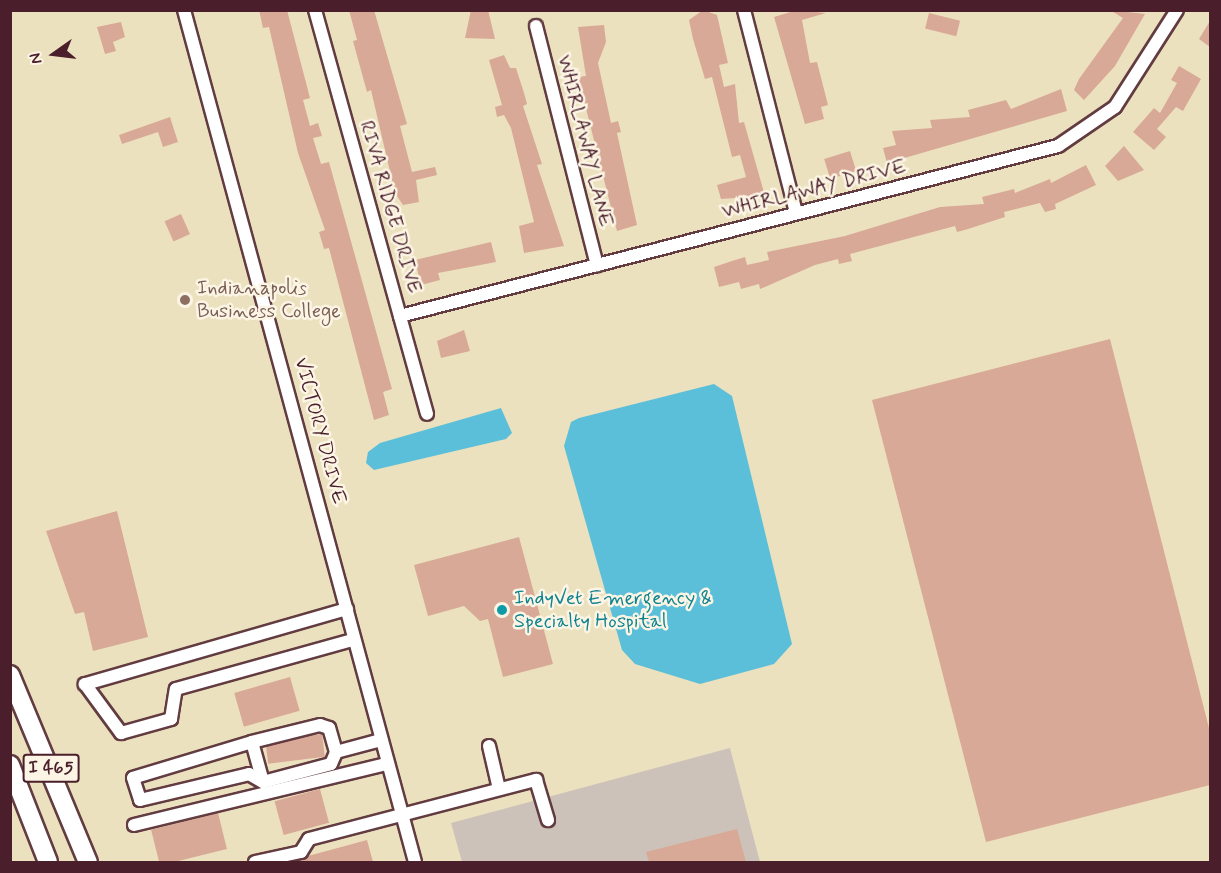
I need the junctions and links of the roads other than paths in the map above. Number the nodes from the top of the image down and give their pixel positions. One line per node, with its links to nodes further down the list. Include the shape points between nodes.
1 (184, 10): 10 (street, VICTORY DRIVE)
2 (315, 10): 8 (street, RIVA RIDGE DRIVE)
3 (744, 10): 6 (street)
4 (1177, 10): 6 (street, WHIRLAWAY DRIVE, via 1133,84 1084,133 1041,152)
5 (536, 26): 7 (street, WHIRLAWAY LANE)
6 (796, 213): 7 (street, WHIRLAWAY DRIVE)
7 (597, 265): 8 (street, WHIRLAWAY DRIVE)
8 (400, 316): 9 (street, RIVA RIDGE DRIVE)
9 (427, 414)
10 (347, 609): 11 (street, VICTORY DRIVE); 11 (street, via 86,684 122,733 171,719 176,689)
11 (353, 640): 13 (street, VICTORY DRIVE)
12 (10, 675): 27 (highway, I 465)
13 (381, 740): 16 (street); 17 (street, VICTORY DRIVE)
14 (252, 741): 16 (street, via 320,725 329,728); 19 (street); 19 (street, via 134,778 140,800 249,774)
15 (489, 746): 20 (street)
16 (336, 752): 19 (street, via 331,764)
17 (387, 764): 22 (street, VICTORY DRIVE); 24 (street)
18 (10, 765): 21 (highway, I 465)
19 (263, 782)
20 (499, 789): 22 (street); 23 (street, via 536,780)
21 (23, 795): 25 (highway); 26 (highway, I 465)
22 (401, 814): 28 (street, via 309,838 301,852); 29 (street, VICTORY DRIVE)
23 (548, 820)
24 (134, 825)
25 (43, 862)
26 (48, 862)
27 (90, 862)
28 (255, 862)
29 (415, 862)

